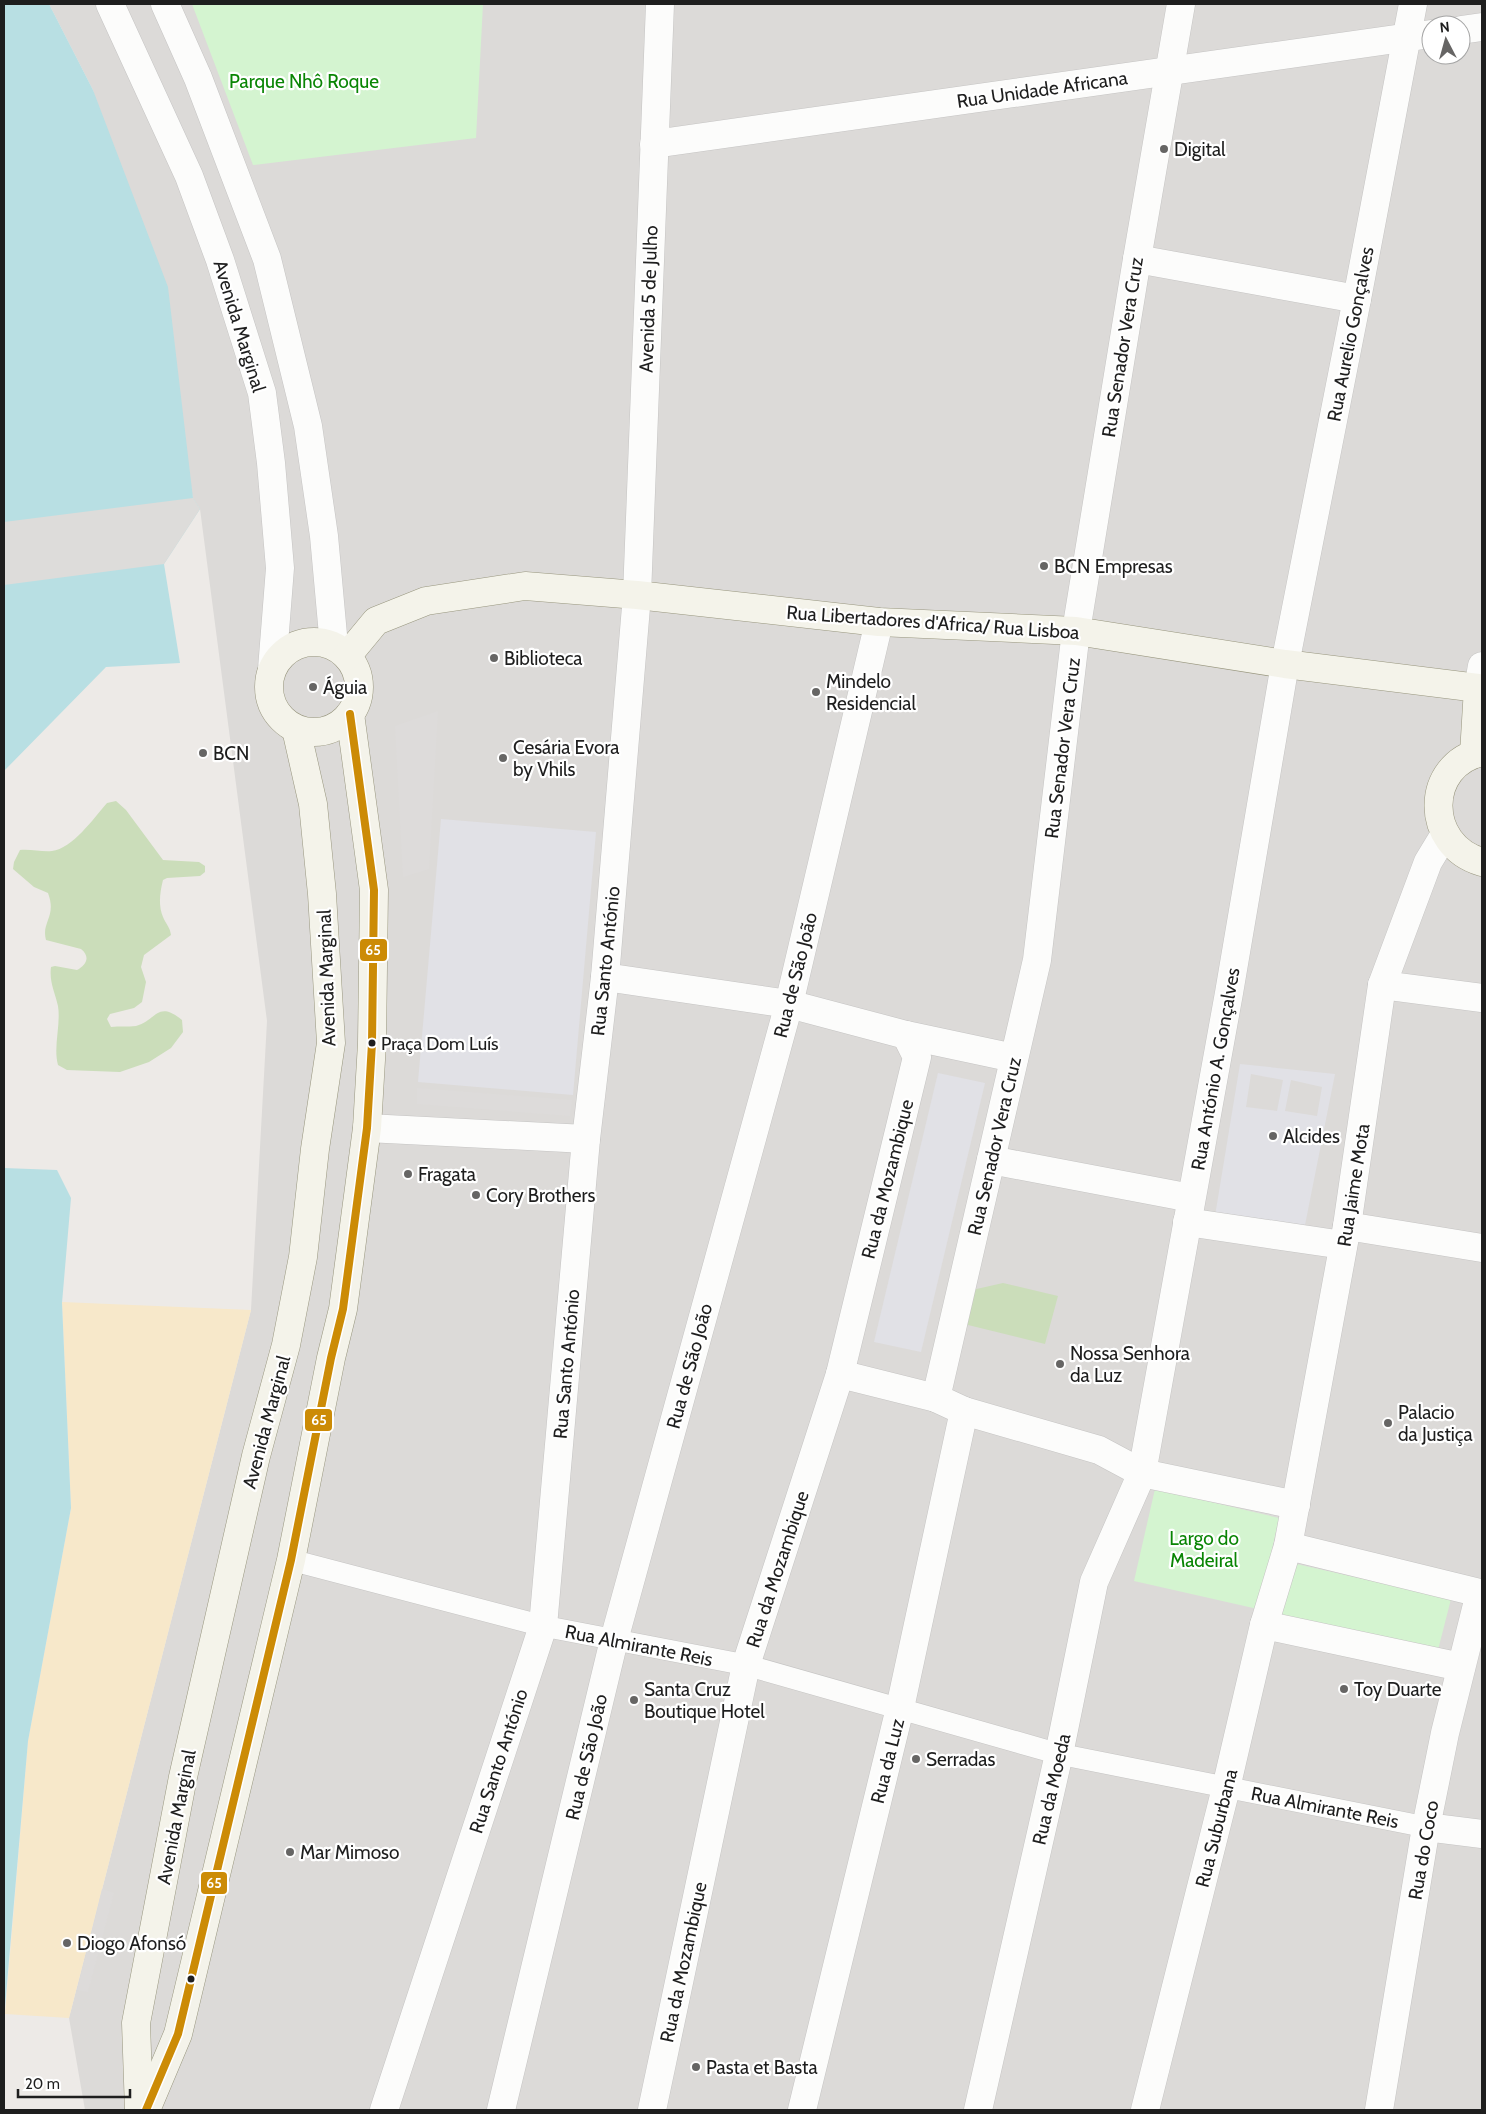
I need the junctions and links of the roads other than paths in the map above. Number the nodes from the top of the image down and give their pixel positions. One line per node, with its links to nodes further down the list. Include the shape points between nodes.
1 (110, 4): 16 (street, Avenida Marginal, via 189,176 220,260 262,393 280,568)
2 (165, 4): 14 (street, Avenida Marginal, via 198,78 267,259 308,426)
3 (660, 4): 8 (street, Avenida 5 de Julho)
4 (1181, 4): 7 (street, Rua Senador Vera Cruz)
5 (1413, 4): 6 (street, Rua Aurelio Gonçalves)
6 (1418, 36): 7 (street, Rua Unidade Africana); 10 (street, Rua Aurelio Gonçalves)
7 (1170, 72): 8 (street, Rua Unidade Africana); 9 (street, Rua Senador Vera Cruz)
8 (654, 144): 11 (street, Avenida 5 de Julho)
9 (1137, 259): 10 (street); 13 (street, Rua Senador Vera Cruz)
10 (1357, 299): 15 (street, Rua Aurelio Gonçalves)
11 (637, 595): 12 (main road, Rua Libertadores d'Africa/ Rua Lisboa); 14 (main road, Rua Libertadores d'Africa/ Rua Lisboa, via 525,586 426,601 376,621); 23 (street, Rua Santo António)
12 (879, 622): 13 (main road, Rua Libertadores d'Africa/ Rua Lisboa); 26 (street, Rua de São João)
13 (1076, 631): 15 (main road, Rua Libertadores d'Africa/ Rua Lisboa); 28 (street, Rua Senador Vera Cruz, via 1037,960)
14 (340, 651): 16 (main road, via 316,642 298,645 282,654); 18 (main road, via 354,666 358,678 359,691)
15 (1285, 664): 17 (main road, Rua Libertadores d'Africa/ Rua Lisboa); 32 (street, Rua António A. Gonçalves)
16 (272, 669): 19 (main road, via 271,701 283,720)
17 (1480, 677): 20 (main road)
18 (350, 714): 19 (main road, via 333,729 313,732); 29 (main road, via 374,890)
19 (296, 729): 53 (main road, Avenida Marginal, via 313,804 331,1043 303,1257 286,1345 256,1456 183,1777 136,2023)
20 (1478, 753): 21 (main road, via 1458,764 1438,796 1439,816)
21 (1445, 834): 22 (main road, via 1456,849); 24 (street, Rua Jaime Mota, via 1428,862)
22 (1482, 862)
23 (605, 977): 26 (street); 30 (street, Rua Santo António)
24 (1382, 985): 25 (street); 33 (street, Rua Jaime Mota)
25 (1482, 998)
26 (789, 1004): 27 (street); 45 (street, Rua de São João)
27 (906, 1035): 28 (street); 35 (street, Rua da Mozambique, via 917,1057)
28 (1014, 1058): 31 (street, Rua Senador Vera Cruz)
29 (367, 1128): 30 (street); 41 (main road, via 343,1309)
30 (586, 1139): 44 (street, Rua Santo António)
31 (991, 1160): 32 (street); 36 (street, Rua Senador Vera Cruz)
32 (1189, 1210): 33 (street); 38 (street, Rua António A. Gonçalves)
33 (1345, 1236): 34 (street); 39 (street, Rua Jaime Mota)
34 (1482, 1248)
35 (840, 1374): 36 (street); 46 (street, Rua da Mozambique)
36 (936, 1398): 37 (street)
37 (964, 1411): 38 (street, via 1098,1450); 48 (street, Rua da Luz)
38 (1142, 1473): 39 (street); 49 (street, Rua da Moeda, via 1094,1582)
39 (1296, 1505): 40 (street, Rua Jaime Mota)
40 (1288, 1546): 42 (street); 43 (street, Rua Suburbana)
41 (291, 1560): 44 (lane, Rua Almirante Reis); 54 (main road, via 178,2034)
42 (1481, 1593): 47 (street, Rua do Coco)
43 (1264, 1625): 47 (street); 50 (street, Rua Suburbana)
44 (542, 1626): 45 (lane, Rua Almirante Reis); 55 (street, Rua Santo António)
45 (614, 1640): 46 (lane, Rua Almirante Reis); 56 (street, Rua de São João)
46 (746, 1665): 48 (lane, Rua Almirante Reis); 57 (street, Rua da Mozambique)
47 (1461, 1667): 51 (street, Rua do Coco)
48 (900, 1708): 49 (lane, Rua Almirante Reis); 58 (street, Rua da Luz)
49 (1059, 1754): 50 (lane, Rua Almirante Reis); 59 (street, Rua da Moeda)
50 (1226, 1788): 51 (lane, Rua Almirante Reis); 60 (street, Rua Suburbana)
51 (1426, 1827): 52 (street); 61 (street, Rua do Coco)
52 (1482, 1834)
53 (139, 2110)
54 (146, 2110)
55 (384, 2110)
56 (501, 2110)
57 (652, 2110)
58 (802, 2110)
59 (978, 2110)
60 (1146, 2110)
61 (1380, 2110)

